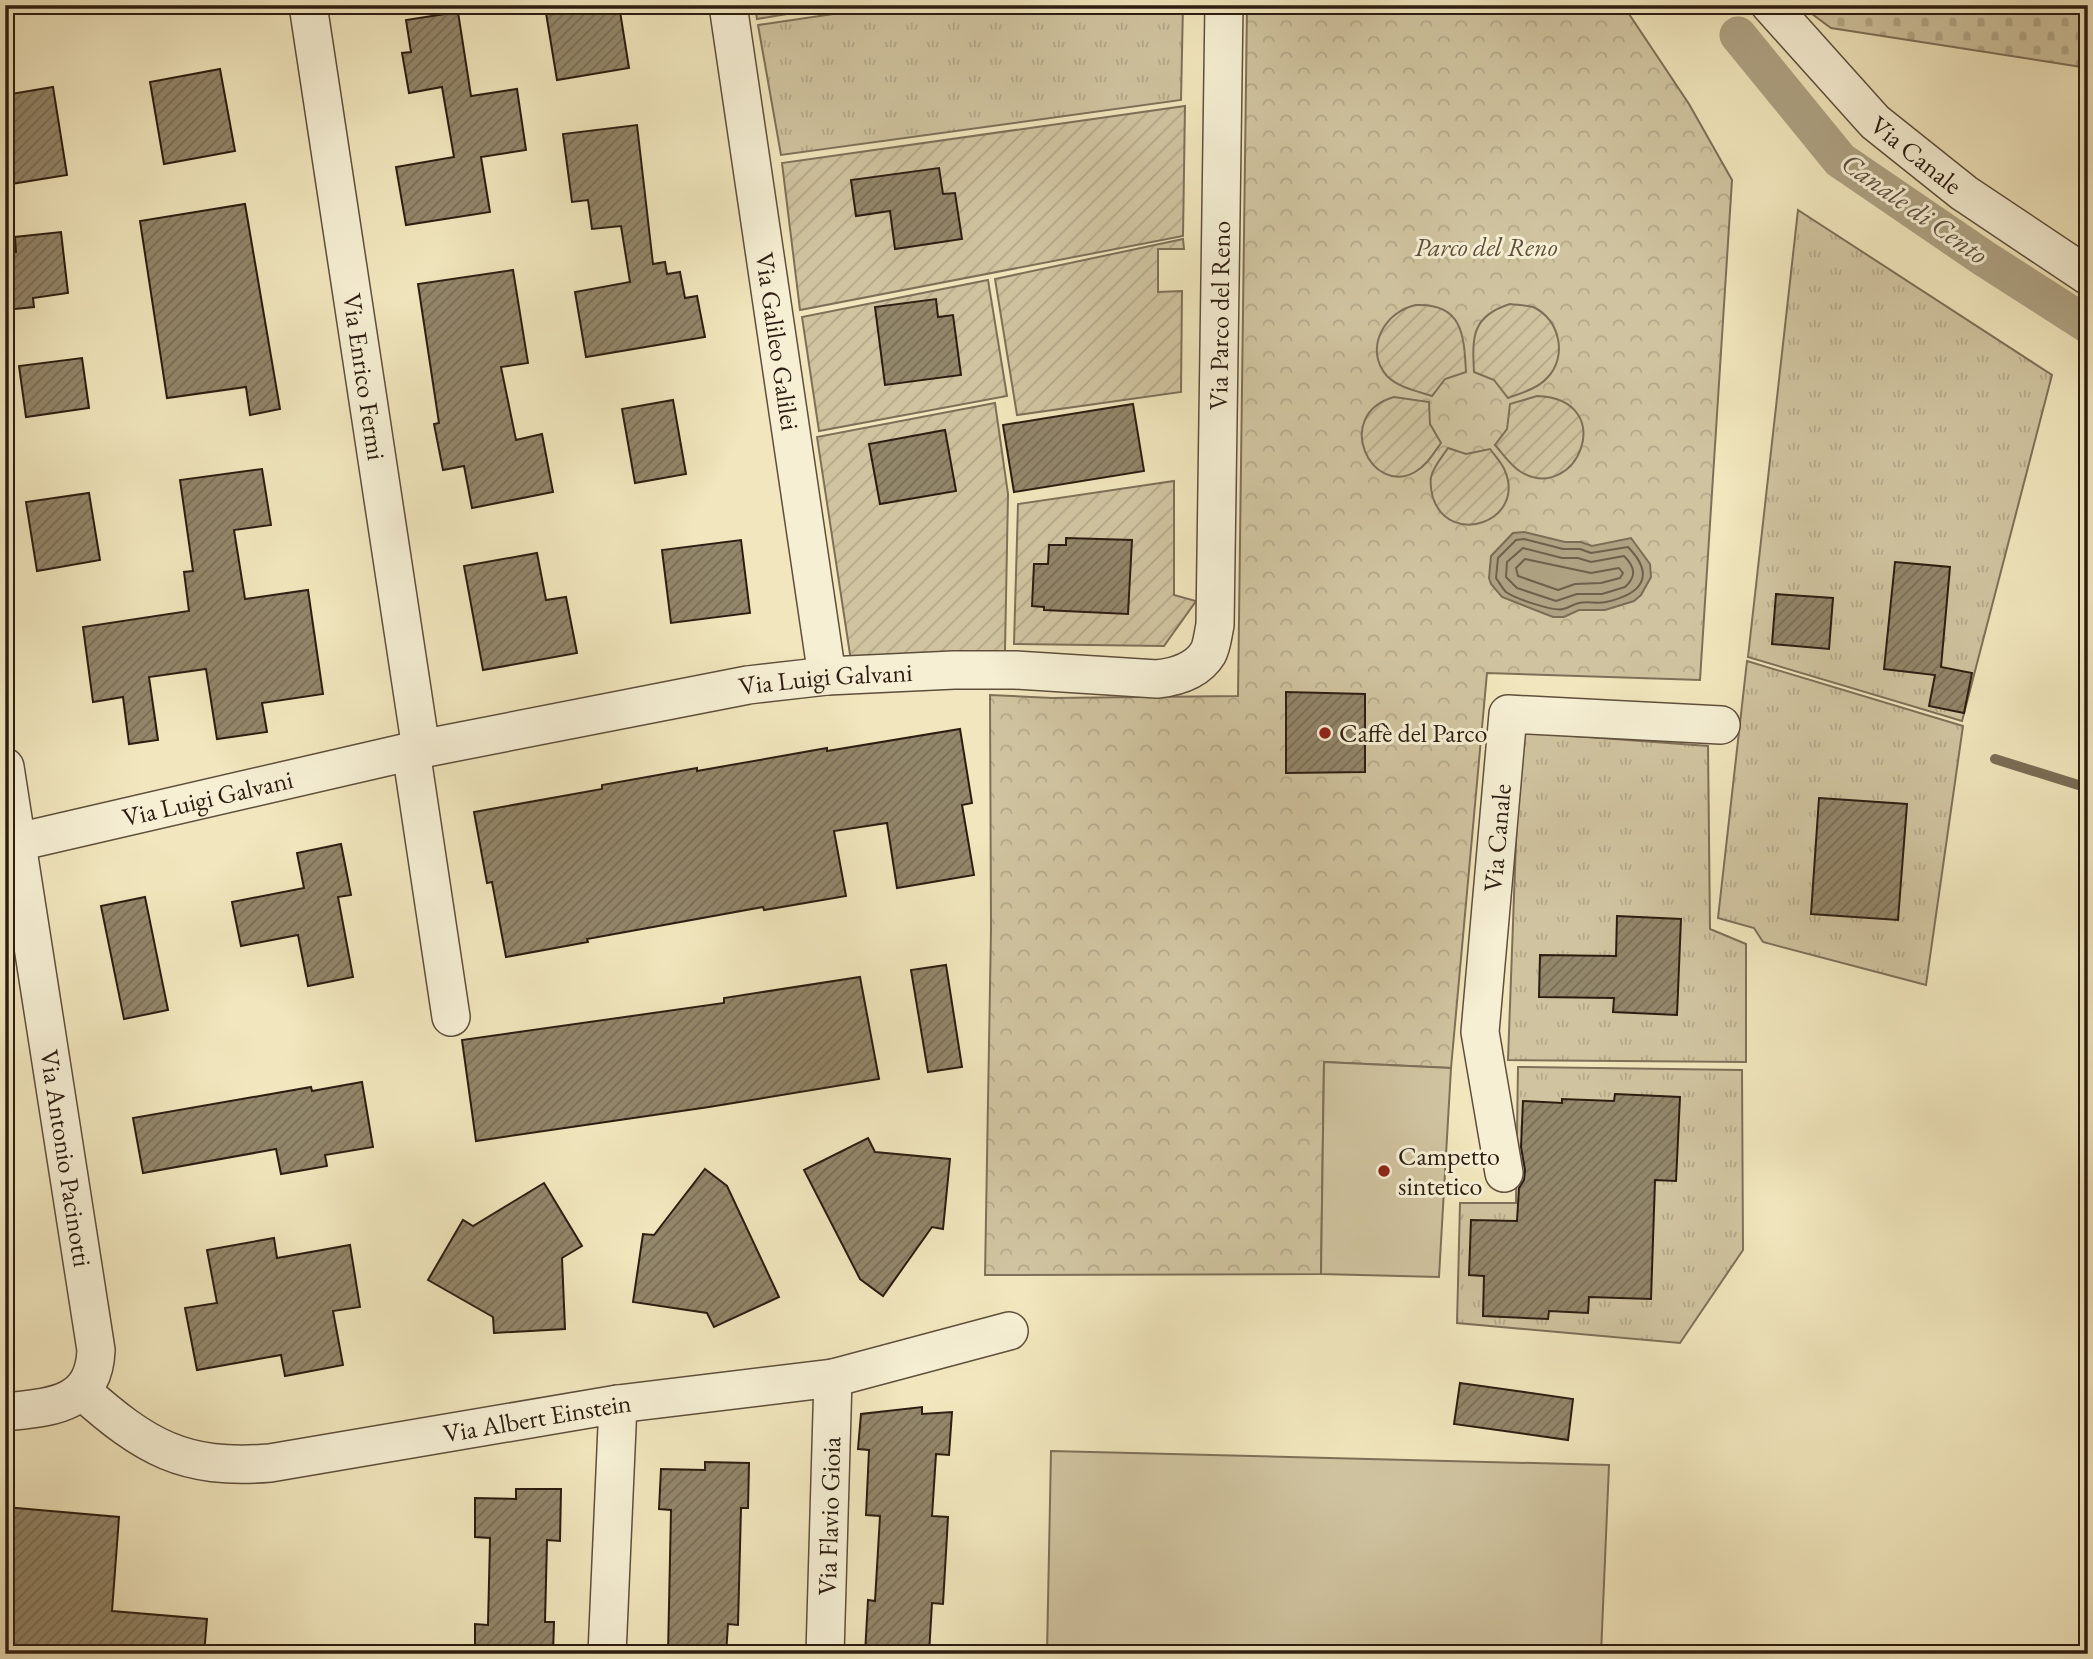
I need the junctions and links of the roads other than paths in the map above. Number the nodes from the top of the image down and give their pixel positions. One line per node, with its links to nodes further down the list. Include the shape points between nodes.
1 (308, 5): 9 (street, Via Enrico Fermi)
2 (728, 5): 7 (street, Via Galileo Galilei)
3 (1224, 5): 6 (street, Via Parco del Reno)
4 (1770, 5): 5 (street, Via Canale, via 1875,122 1964,193)
5 (2088, 276)
6 (1215, 625): 7 (street, Via Luigi Galvani, via 1208,653 1185,673 1157,679 1015,670)
7 (827, 676): 9 (street, Via Luigi Galvani, via 748,685)
8 (1721, 725): 13 (street, Via Canale, via 1508,714 1480,1032)
9 (416, 750): 11 (street, Via Luigi Galvani); 12 (street)
10 (5, 767): 11 (street, Via Antonio Pacinotti)
11 (11, 844): 16 (street, Via Antonio Pacinotti, via 96,1350 96,1368)
12 (451, 1017)
13 (1504, 1174)
14 (1009, 1331): 15 (street, Via Albert Einstein)
15 (833, 1378): 17 (street, Via Albert Einstein); 20 (street, Via Flavio Gioia)
16 (82, 1391): 17 (street, Via Albert Einstein, via 149,1444 197,1461 242,1465); 18 (street, via 53,1405)
17 (618, 1404): 19 (street)
18 (5, 1412)
19 (607, 1654)
20 (825, 1654)

